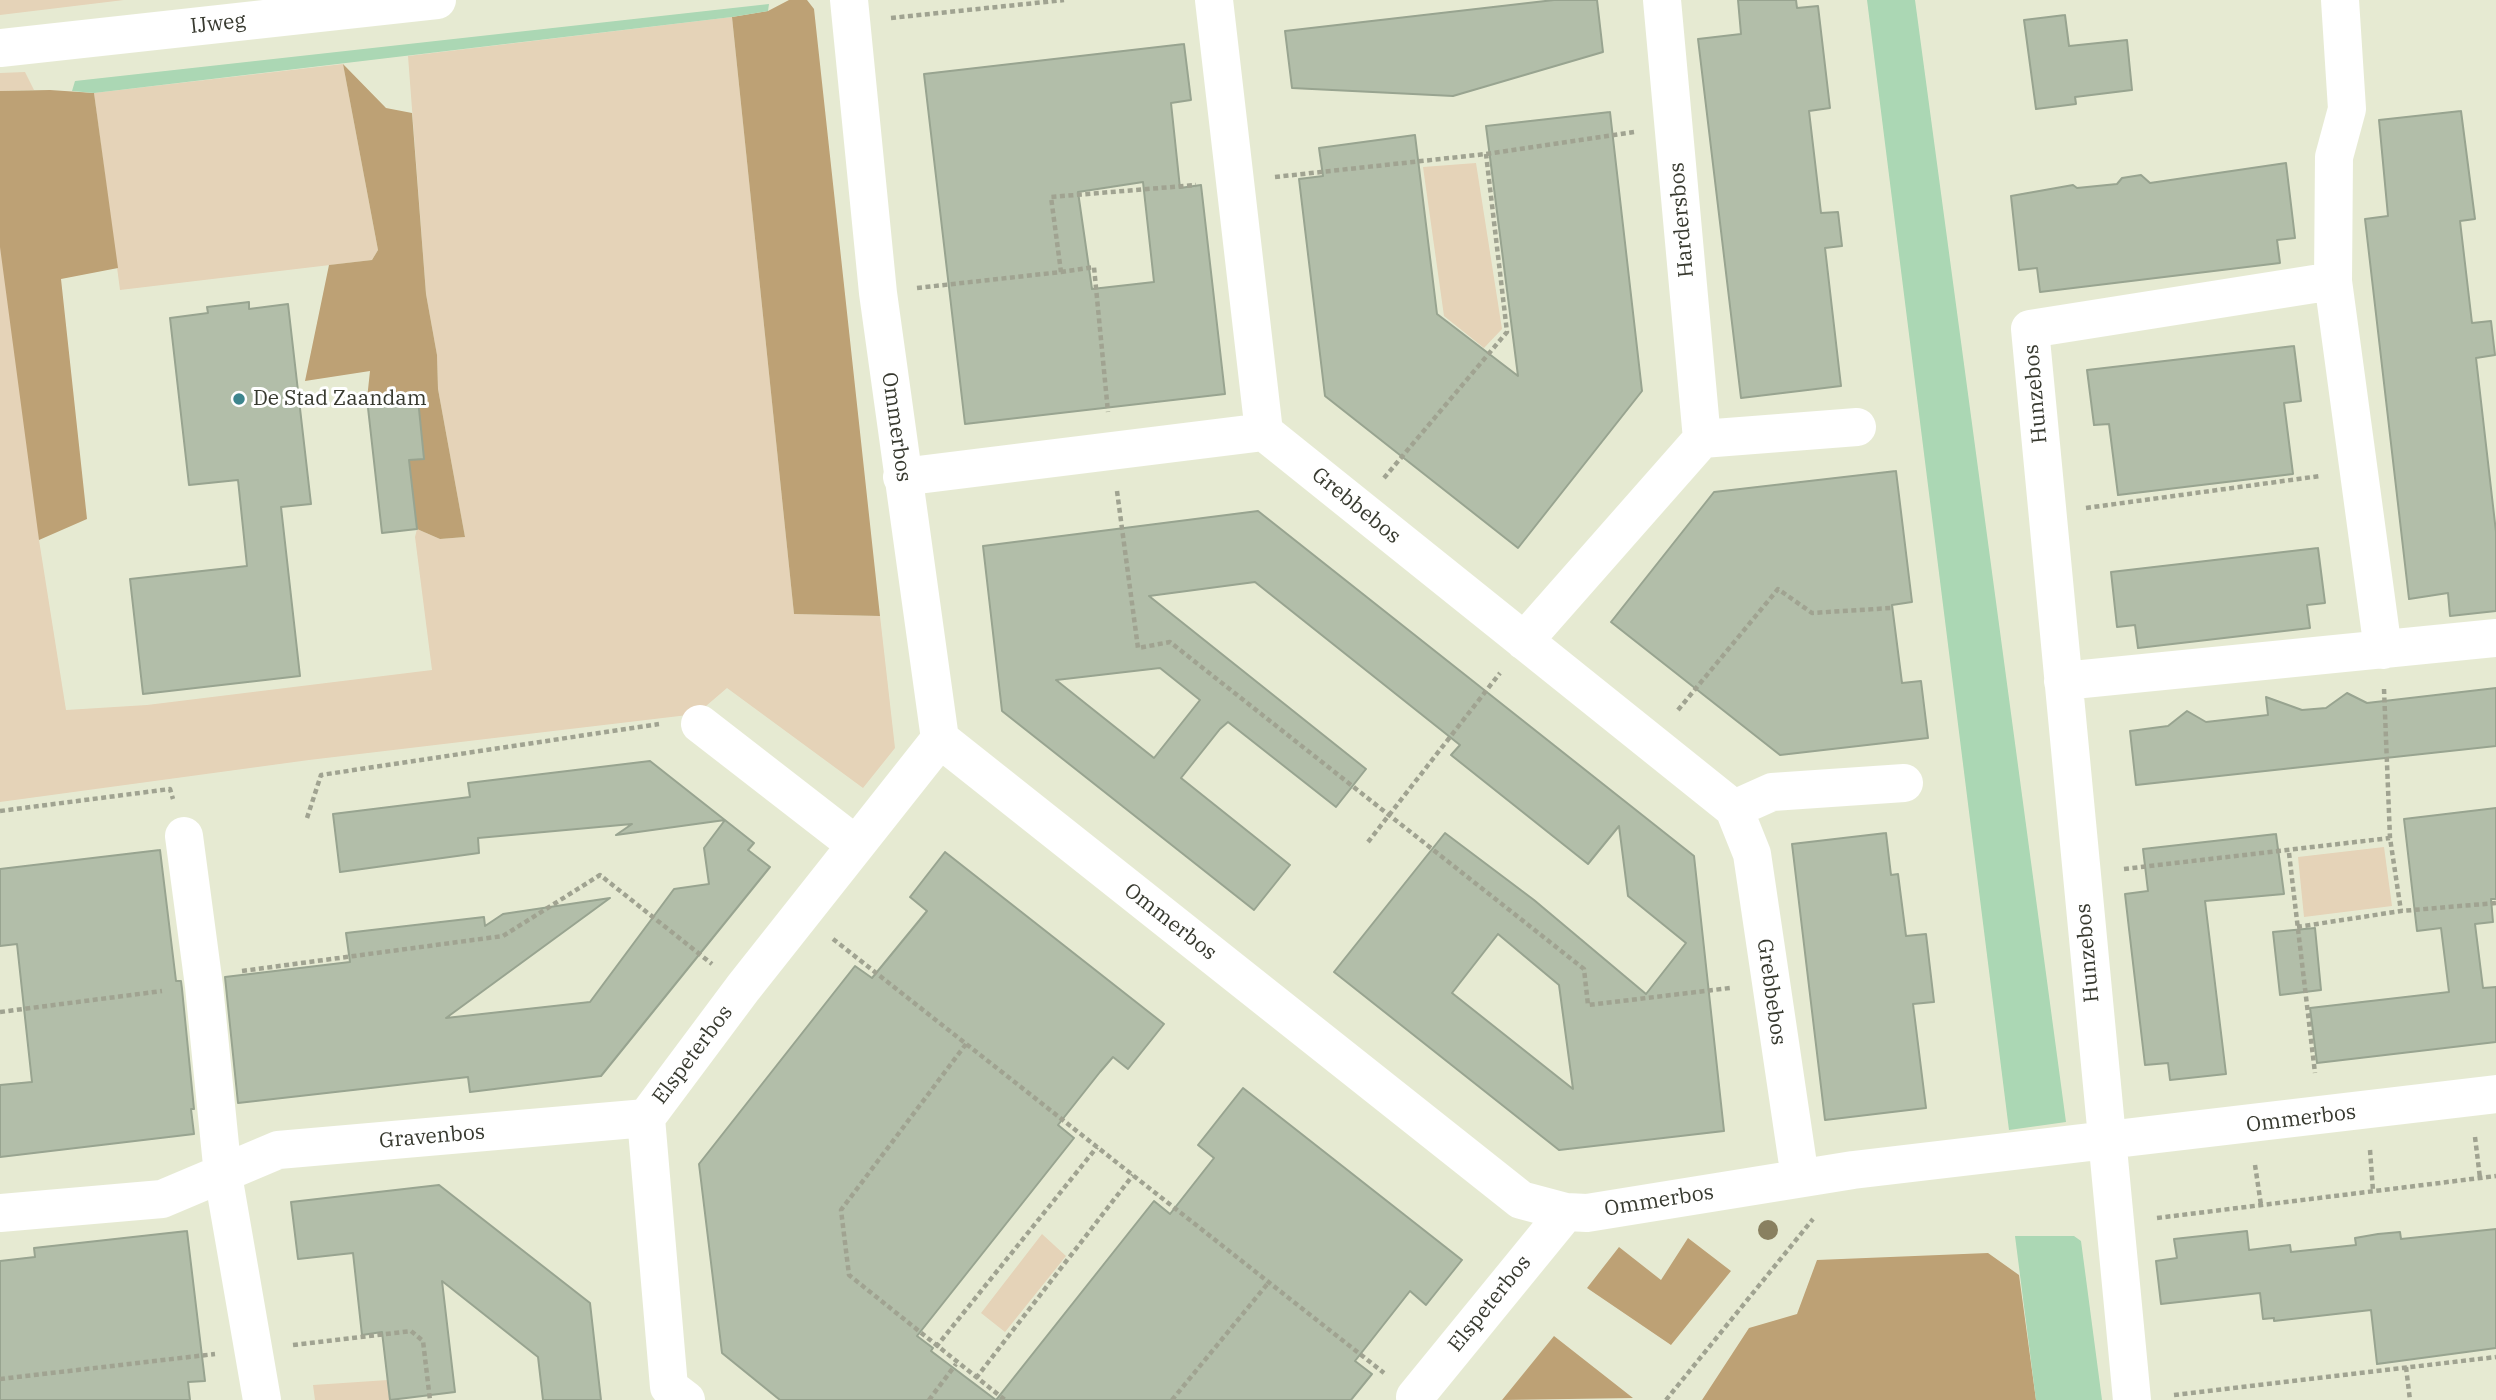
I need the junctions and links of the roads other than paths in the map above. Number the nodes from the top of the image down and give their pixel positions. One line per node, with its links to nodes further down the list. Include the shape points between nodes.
1 (437, 0): 6 (street, IJweg)
2 (1214, 0): 10 (street)
3 (1662, 0): 11 (street, Hardersbos)
4 (2340, 0): 8 (street, via 2347,109 2333,157)
5 (851, 11): 12 (street, Ommerbos, via 878,293)
6 (194, 14): 7 (street, IJweg)
7 (0, 48)
8 (2333, 281): 15 (street); 16 (street, Hunzebos, via 2030,329)
9 (1857, 427): 11 (street)
10 (1264, 432): 12 (street); 14 (street, Grebbebos)
11 (1702, 439): 14 (street)
12 (902, 477): 18 (street, Ommerbos)
13 (2496, 638): 15 (street)
14 (1524, 642): 20 (street, Grebbebos)
15 (2383, 650): 16 (street)
16 (2063, 681): 25 (street, Hunzebos)
17 (700, 724): 22 (street)
18 (940, 740): 22 (street, Elspeterbos); 28 (street, Ommerbos, via 1521,1200)
19 (1904, 783): 20 (street, via 1772,792)
20 (1734, 809): 27 (street, Grebbebos, via 1752,854)
21 (184, 836): 26 (street)
22 (856, 845): 24 (street, Elspeterbos)
23 (2496, 1094): 25 (street, Ommerbos)
24 (646, 1118): 26 (street, Gravenbos, via 278,1150); 30 (street, Elspeterbos)
25 (2106, 1142): 27 (street, Ommerbos); 33 (street)
26 (223, 1175): 29 (street, Gravenbos, via 162,1199); 32 (street)
27 (1800, 1178): 28 (street, Ommerbos, via 1587,1213)
28 (1566, 1212): 31 (street, Elspeterbos)
29 (0, 1213)
30 (675, 1396)
31 (1415, 1397)
32 (262, 1400)
33 (2132, 1400)

